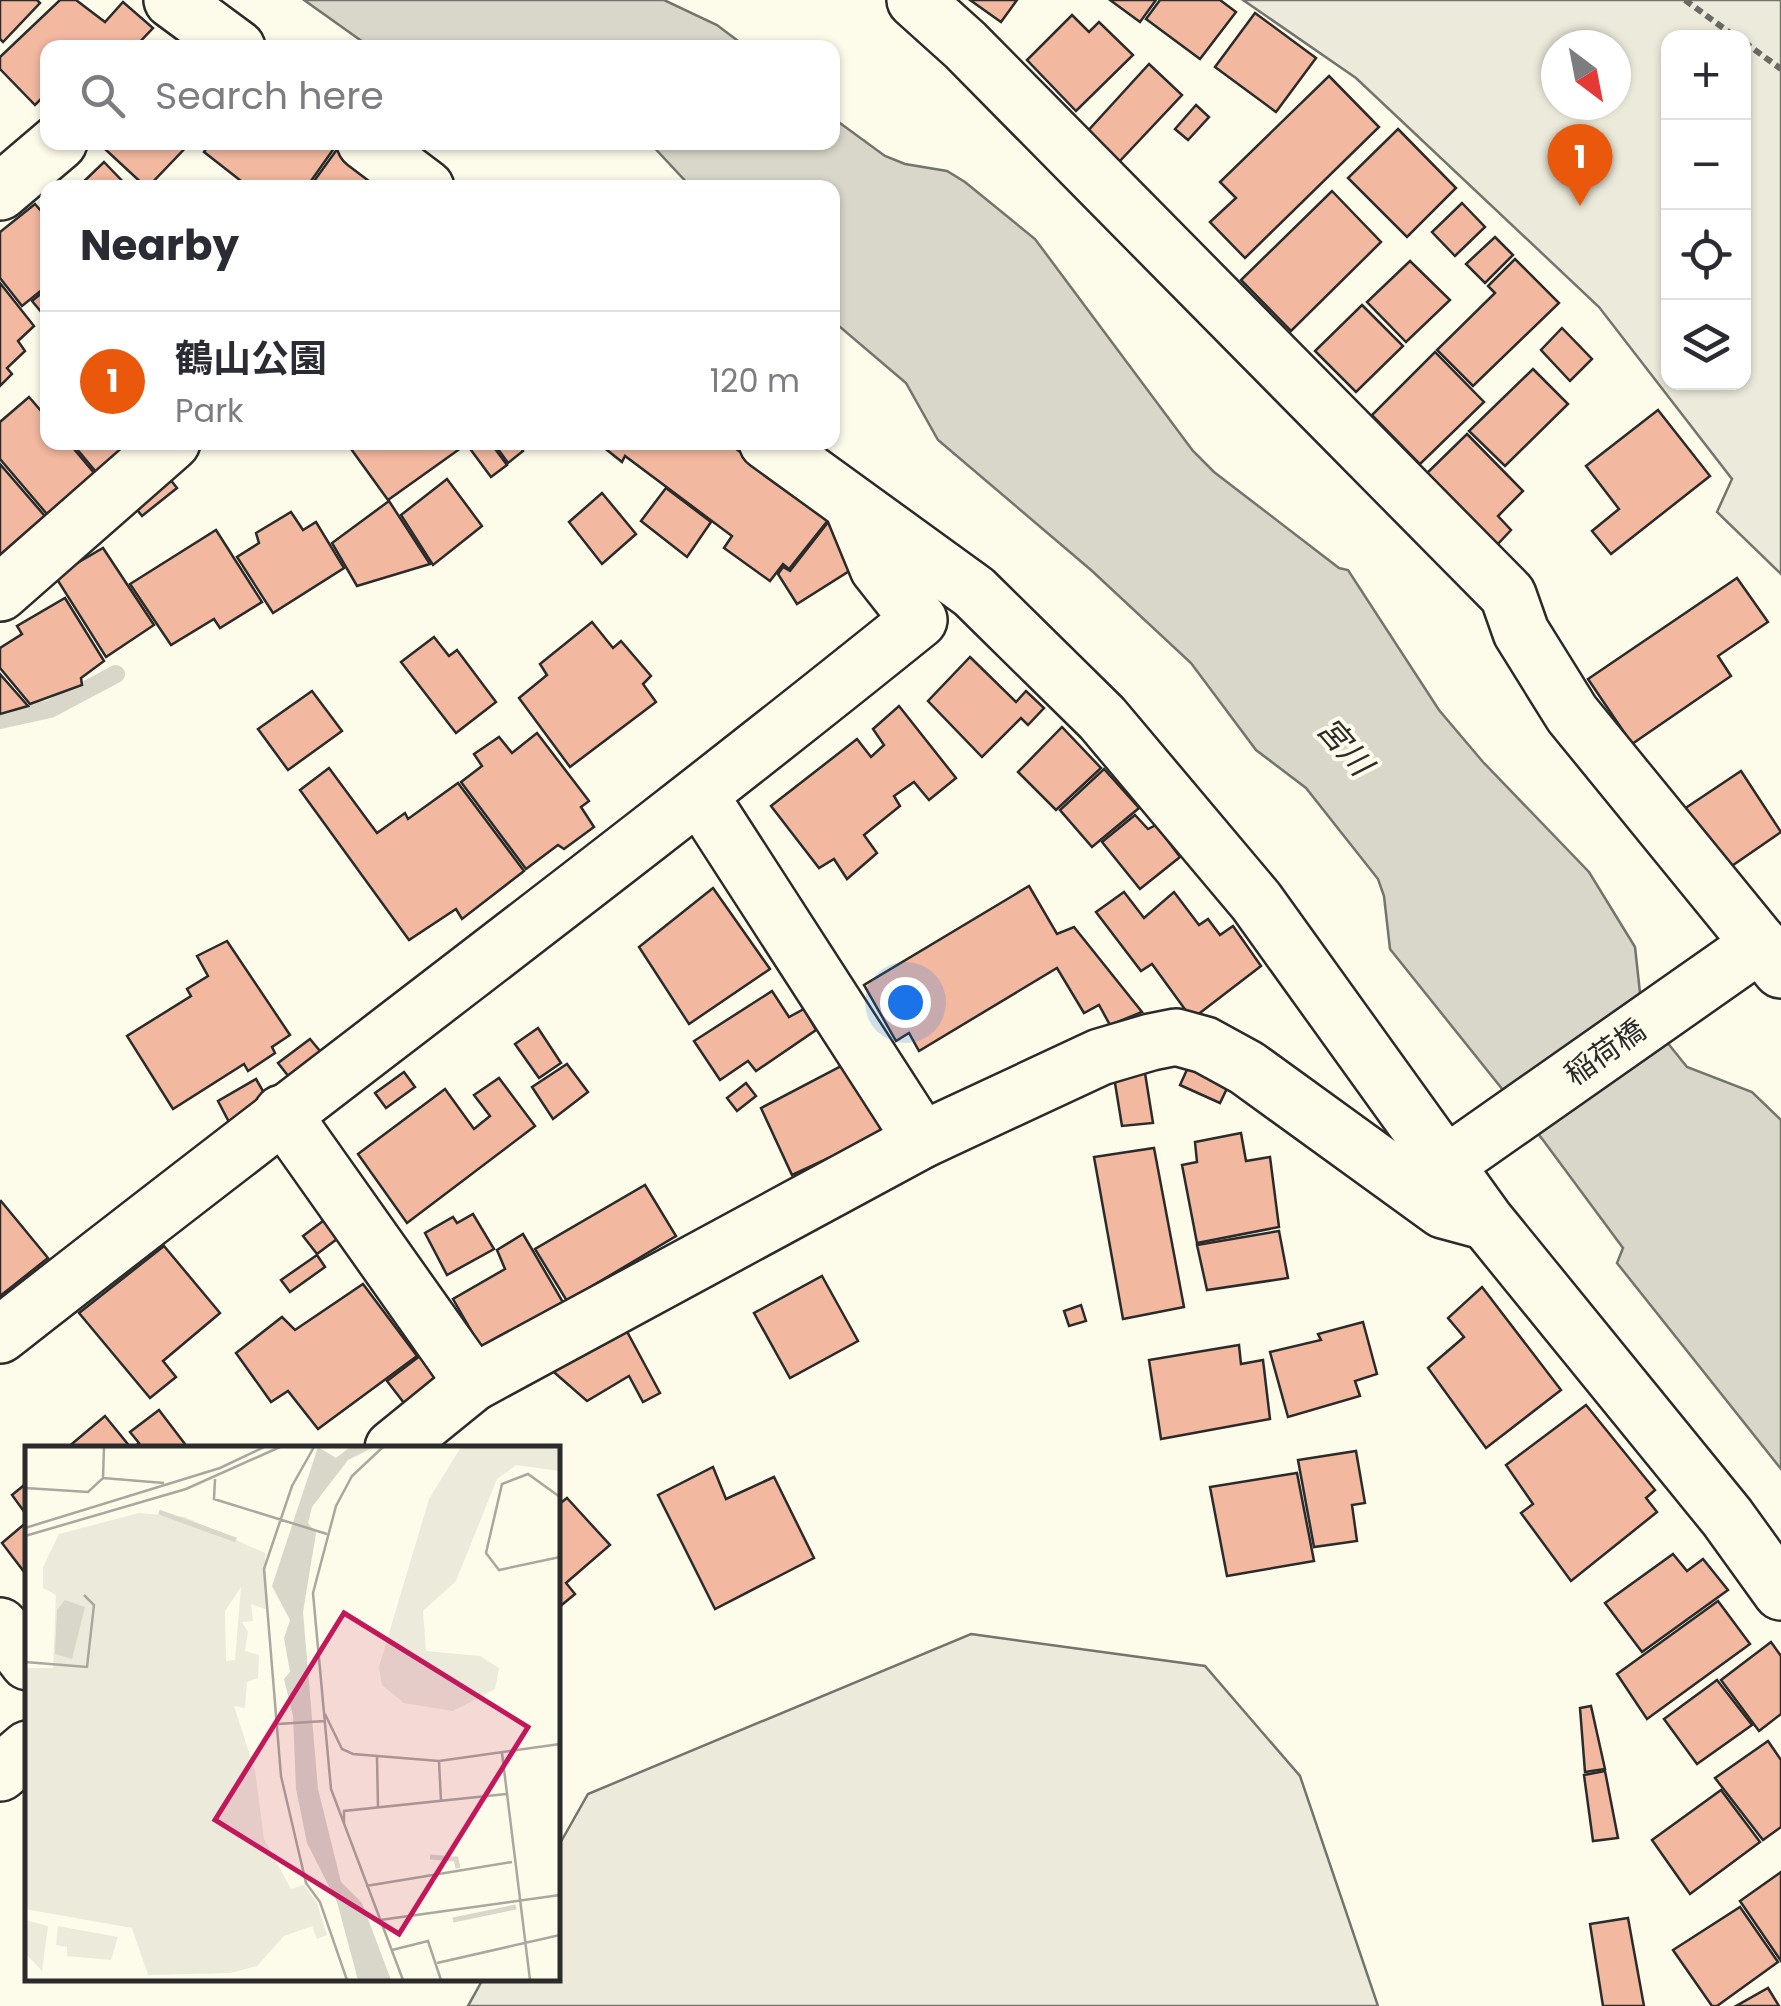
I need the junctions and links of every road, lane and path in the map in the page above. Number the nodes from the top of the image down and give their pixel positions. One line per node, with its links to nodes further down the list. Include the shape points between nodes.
1 (916, 0): 17 (street, via 1508,594 1521,632 1572,714)
2 (1685, 0): 4 (path)
3 (174, 21): 5 (street)
4 (1726, 30)
5 (218, 40)
6 (1751, 48): 7 (path)
7 (1781, 69)
8 (50, 150): 11 (street)
9 (376, 150): 10 (street)
10 (415, 180)
11 (0, 192)
12 (163, 450): 15 (street)
13 (778, 450): 14 (street)
14 (853, 506): 16 (street, via 878,568 919,620); 20 (street, via 974,592 1102,718 1256,900)
15 (0, 593)
16 (700, 796): 18 (street); 19 (street)
17 (1764, 954): 20 (street, 稲荷橋)
18 (282, 1113): 22 (street); 23 (street)
19 (922, 1140): 21 (street, via 1100,1057 1176,1037 1247,1068 1444,1210); 23 (street)
20 (1452, 1160): 21 (street)
21 (1486, 1221): 25 (street)
22 (0, 1336)
23 (473, 1383): 24 (street)
24 (395, 1446)
25 (1781, 1592)
26 (0, 1626): 27 (street)
27 (25, 1658)
28 (25, 1752): 29 (street)
29 (0, 1773)

